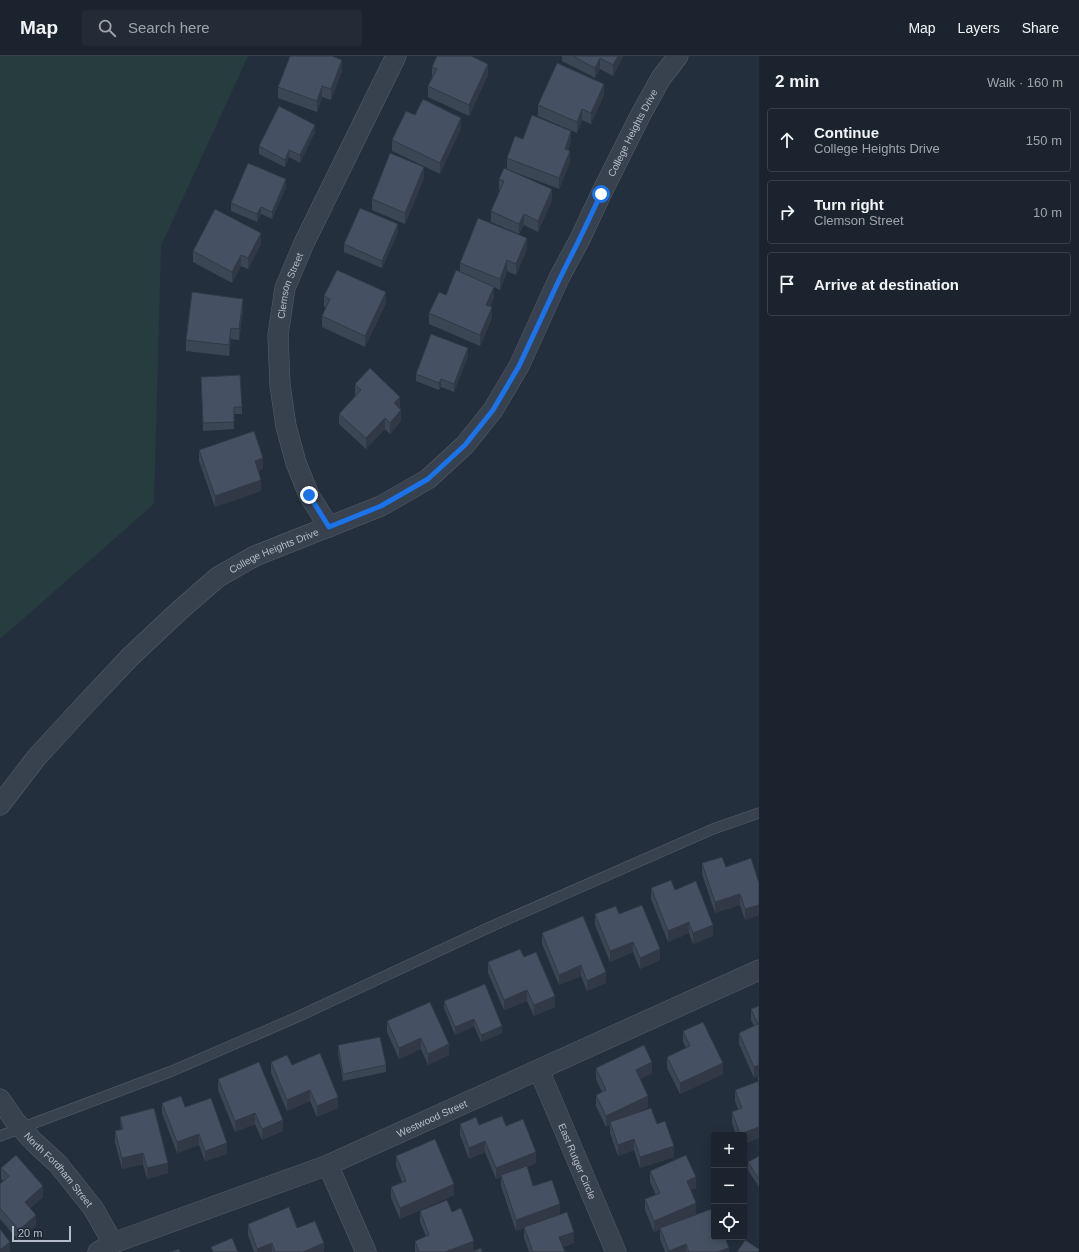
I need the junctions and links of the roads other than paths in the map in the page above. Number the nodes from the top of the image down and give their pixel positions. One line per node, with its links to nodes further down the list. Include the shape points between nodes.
1 (396, 56): 3 (street, Clemson Street, via 302,250 286,288 278,335 280,385 286,426 296,463 309,495)
2 (678, 56): 3 (street, College Heights Drive, via 661,78 640,116 519,366 493,410 465,445 428,479 381,506)
3 (329, 527): 4 (street, College Heights Drive, via 255,556 218,578 185,605 130,657 80,710 36,758)
4 (0, 805)
5 (759, 813): 9 (lane, via 713,829 490,926 295,1018 172,1071)
6 (759, 970): 7 (street, Westwood Street)
7 (539, 1070): 11 (street, Westwood Street); 14 (street, East Rutger Circle)
8 (0, 1099): 9 (street, North Fordham Street)
9 (21, 1128): 10 (lane); 12 (street, North Fordham Street, via 58,1164 93,1208)
10 (0, 1136)
11 (328, 1165): 12 (street, Westwood Street); 13 (street)
12 (106, 1248)
13 (366, 1252)
14 (616, 1252)

